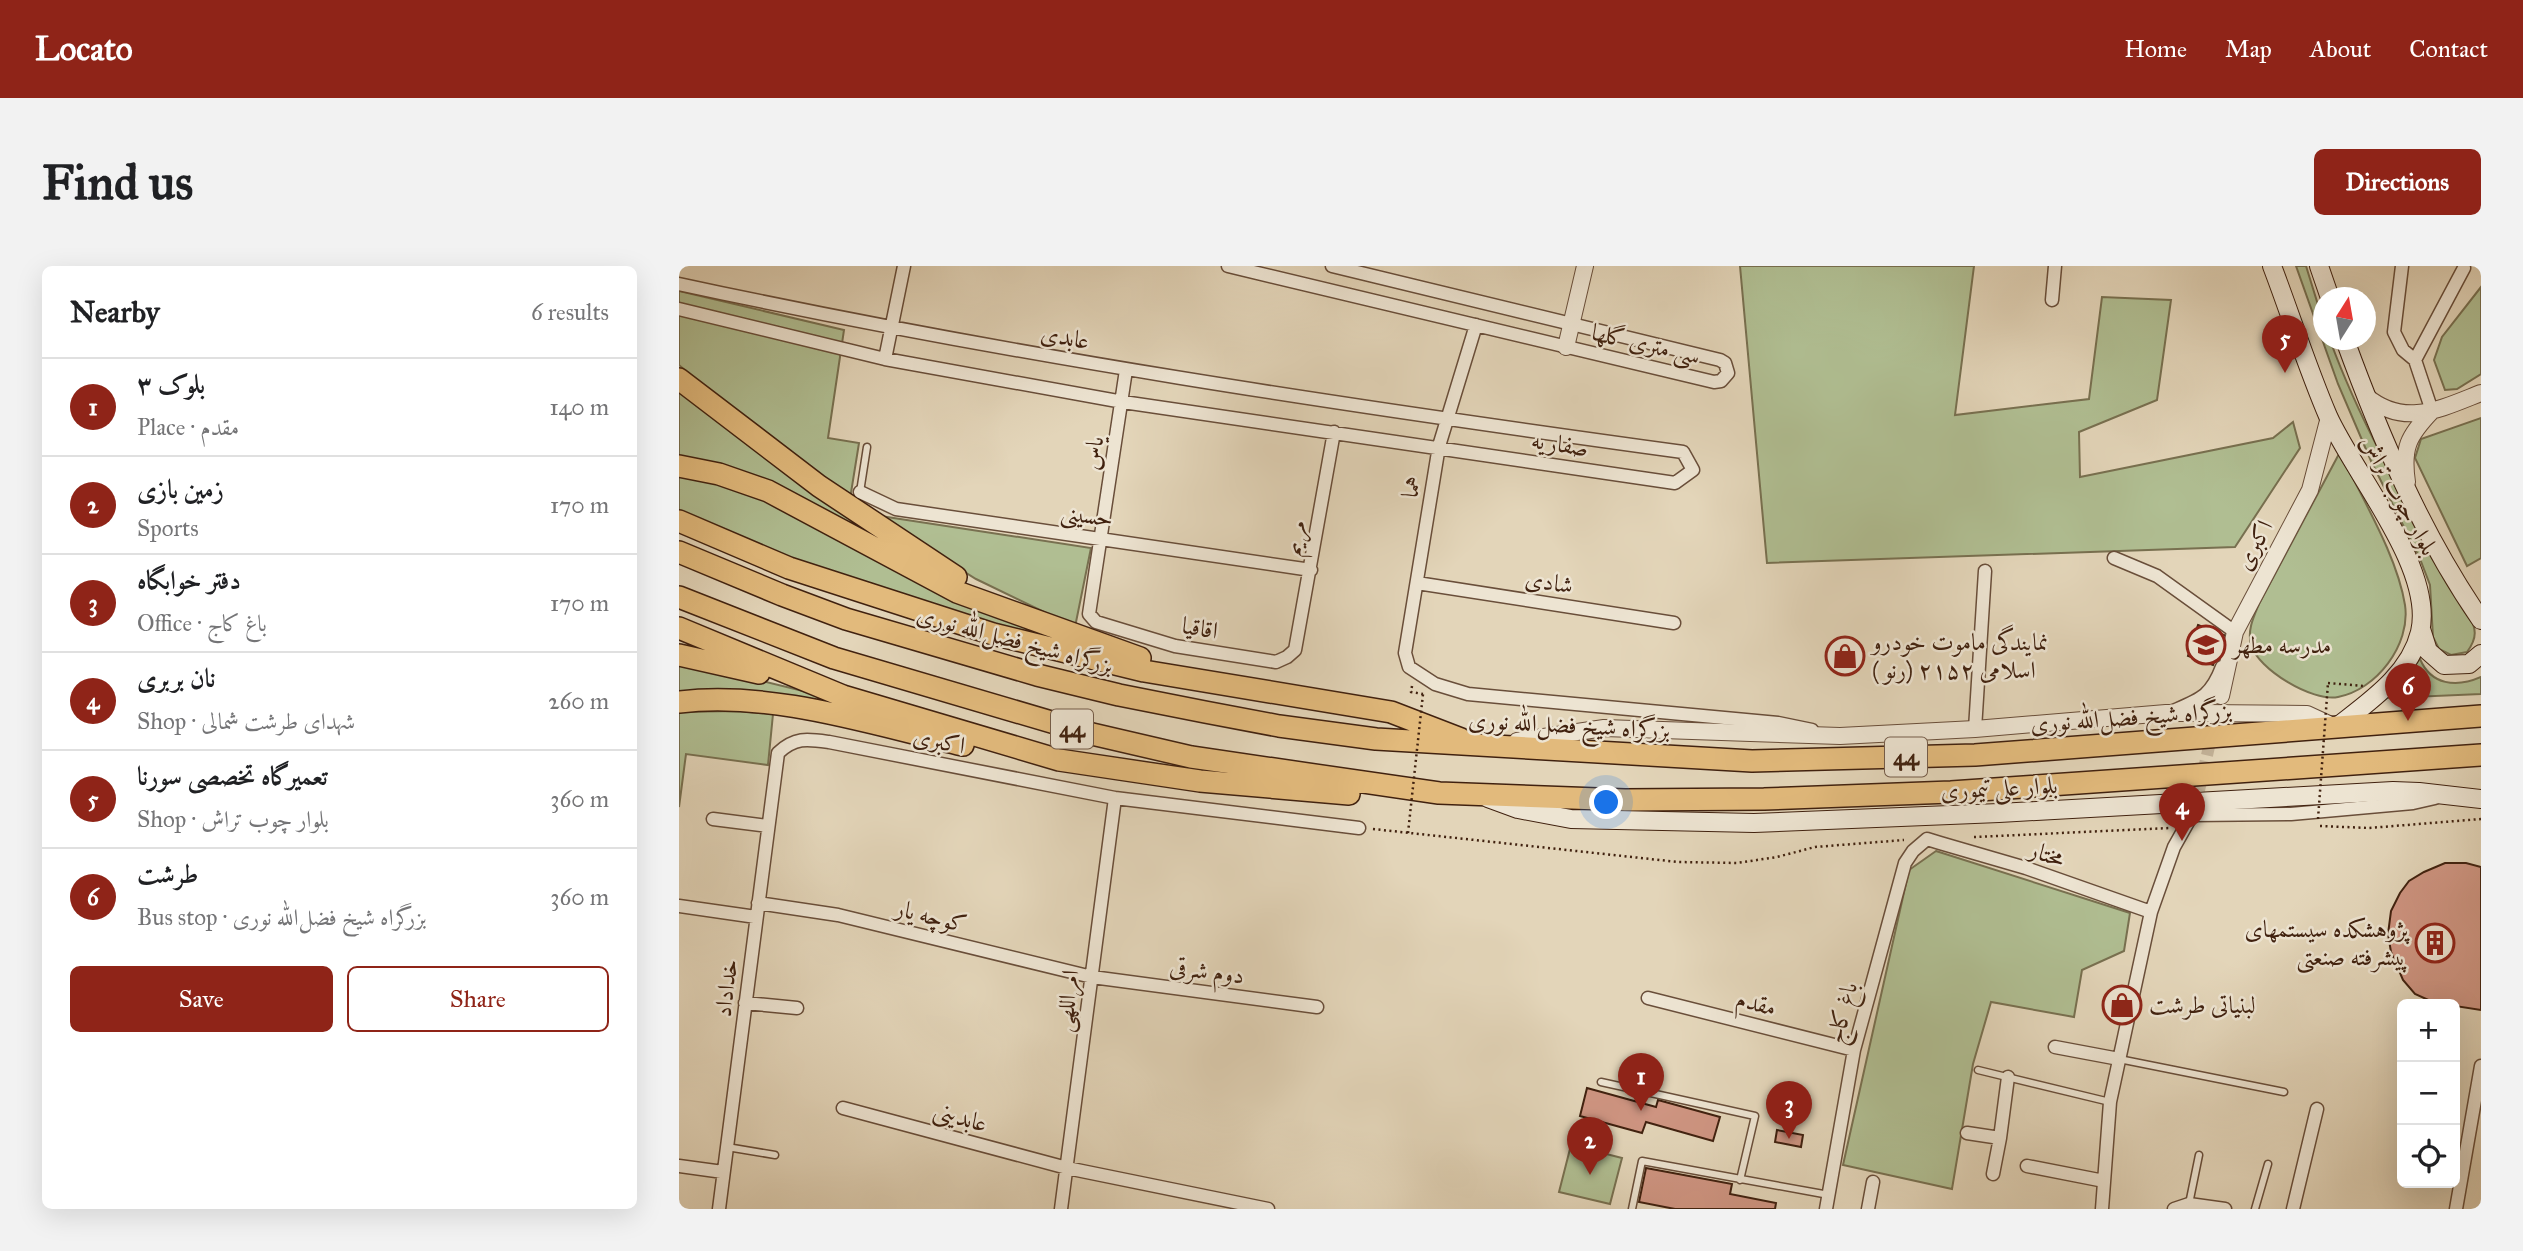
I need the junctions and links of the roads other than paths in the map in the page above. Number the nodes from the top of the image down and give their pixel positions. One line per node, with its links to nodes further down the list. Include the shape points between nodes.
1 (904, 266): 16 (street)
2 (1228, 266): 15 (street, سی متری گلها)
3 (1332, 266): 14 (street, سی متری گلها)
4 (1585, 266): 14 (street)
5 (2055, 266): 12 (street)
6 (2272, 266): 27 (main road, بلوار چوب‌ تراش)
7 (2319, 266): 11 (main road)
8 (2402, 266): 20 (street, via 2394,332 2403,350)
9 (2464, 268): 20 (street)
10 (679, 284): 16 (street, عابدی)
11 (2326, 287)
12 (2052, 300)
13 (679, 309): 19 (street)
14 (1572, 324): 17 (street); 17 (street, سی متری گلها, via 1720,359 1728,373 1714,382)
15 (1476, 325): 17 (street, سی متری گلها); 28 (street, هما)
16 (890, 327): 19 (street); 21 (street, عابدی)
17 (1566, 346)
18 (2350, 350): 24 (main road, بلوار چوب‌ تراش)
19 (885, 359): 25 (street)
20 (2415, 360): 26 (street)
21 (1126, 370): 25 (street, یاس); 28 (street, عابدی)
22 (679, 379): 44 (highway, via 818,486 964,582)
23 (2481, 393): 26 (street)
24 (2366, 396): 26 (street, via 2397,414); 34 (main road, بلوار چوب‌ تراش)
25 (1123, 402): 29 (street); 36 (street, یاس)
26 (2432, 411): 34 (street, via 2413,432 2406,449)
27 (2329, 417): 48 (main road, بلوار چوب‌ تراش, via 2412,566 2421,595); 49 (street, اکبری, via 2310,490)
28 (1446, 420): 30 (street, هما); 30 (street, صفاریه, via 1683,452 1693,470 1675,482)
29 (1334, 432): 30 (street); 39 (street, مریم)
30 (1439, 446): 41 (street, هما)
31 (867, 447): 33 (lane)
32 (679, 466): 44 (highway, via 768,491 957,592)
33 (860, 492): 36 (street, حسینی, via 896,509)
34 (2408, 492): 43 (main road, بلوار چوب‌ تراش)
35 (679, 522): 53 (highway, via 789,568 993,634 1144,671)
36 (1101, 540): 39 (street, حسینی); 45 (street, یاس, via 1089,614)
37 (679, 551): 62 (highway, بزرگراه شیخ فضل‌الله نوری / 44, via 846,619 1049,678 1279,726)
38 (2114, 558): 49 (street, via 2157,576)
39 (1311, 570): 50 (street, مریم)
40 (1985, 571): 60 (street)
41 (1417, 583): 46 (street, شادی); 61 (street, هما, via 1406,660 1414,672 1453,691 1779,723)
42 (679, 597): 66 (highway, 44, via 834,658 1091,734 1191,757)
43 (2481, 620)
44 (1042, 622): 53 (highway)
45 (1096, 622): 50 (street, اقاقیا, via 1175,646 1276,662)
46 (1674, 623)
47 (679, 628): 54 (highway)
48 (2421, 629): 51 (main road, via 2428,651 2444,665 2469,664); 59 (main road, بلوار چوب‌ تراش, via 2409,661 2396,676)
49 (2235, 632): 55 (street, اکبری); 57 (street, via 2214,687 2198,700)
50 (1296, 650)
51 (2481, 654)
52 (679, 655): 54 (highway)
53 (1189, 677): 62 (highway, via 1391,712)
54 (843, 696): 64 (highway)
55 (2221, 696)
56 (679, 702): 64 (highway, via 754,701 968,746)
57 (2166, 713): 59 (street, via 2307,714); 60 (street)
58 (2481, 716): 59 (highway, بزرگراه شیخ فضل‌الله نوری / 44)
59 (2335, 726): 62 (highway, بزرگراه شیخ فضل‌الله نوری / 44, via 1975,755 1752,761)
60 (1975, 729): 61 (street)
61 (1840, 736): 62 (street, via 1604,728)
62 (1479, 747)
63 (2481, 755): 68 (highway, 44, via 1951,792 1625,800)
64 (1059, 760): 66 (highway, via 1279,789)
65 (775, 773): 69 (street, اکبری, via 778,753 789,743 804,739); 72 (street, خداداد)
66 (1439, 793): 68 (highway, 44)
67 (2448, 794): 68 (main road, بلوار علی تیموری, via 2393,792 1754,823 1571,819 1518,809); 70 (main road, بلوار علی تیموری); 77 (street, via 2413,803 2291,814 2193,813 2174,847)
68 (1481, 795)
69 (1115, 798): 73 (street); 79 (street, امراللهی)
70 (2481, 799)
71 (713, 819): 72 (street)
72 (768, 826): 75 (street, خداداد)
73 (1359, 828)
74 (1927, 839): 77 (street, مختار); 85 (street, باغ کاج, via 1905,863)
75 (758, 903): 78 (street, خداداد); 79 (street, کوچه یار, via 838,915)
76 (679, 906): 78 (street)
77 (2151, 912): 86 (street)
78 (757, 918): 81 (street, خداداد)
79 (1092, 978): 82 (street, دوم شرقی); 103 (street, امراللهی)
80 (1649, 998): 85 (street, مقدم)
81 (745, 1003): 83 (street); 97 (street, خداداد)
82 (1317, 1007)
83 (797, 1008)
84 (2055, 1046): 86 (street)
85 (1853, 1050): 109 (street, باغ کاج)
86 (2119, 1059): 91 (lane); 92 (street)
87 (2481, 1066): 122 (street)
88 (1978, 1070): 89 (lane)
89 (2008, 1077): 92 (lane); 96 (street)
90 (1601, 1082): 106 (lane, via 1755,1116)
91 (2284, 1092)
92 (2110, 1102): 107 (street)
93 (843, 1108): 103 (street, عابدینی)
94 (2317, 1109): 121 (street)
95 (1967, 1133): 96 (street)
96 (2000, 1138): 105 (street)
97 (727, 1147): 98 (lane); 104 (street, خداداد)
98 (775, 1154)
99 (2199, 1155): 110 (lane)
100 (2268, 1164): 120 (lane)
101 (679, 1166): 104 (street)
102 (2028, 1166): 107 (street)
103 (1067, 1168): 112 (street, امراللهی); 113 (street, عابدینی)
104 (723, 1172): 111 (street, خداداد)
105 (1993, 1174)
106 (1740, 1180): 109 (lane); 114 (lane, via 1643,1161)
107 (2104, 1181): 117 (street)
108 (1873, 1182): 116 (street)
109 (1829, 1195): 115 (street, باغ کاج)
110 (2189, 1204): 118 (street); 119 (street)
111 (719, 1209)
112 (1061, 1209)
113 (1268, 1209)
114 (1632, 1209)
115 (1826, 1209)
116 (1868, 1209)
117 (2102, 1209)
118 (2174, 1209)
119 (2225, 1209)
120 (2255, 1209)
121 (2293, 1209)
122 (2456, 1209)

